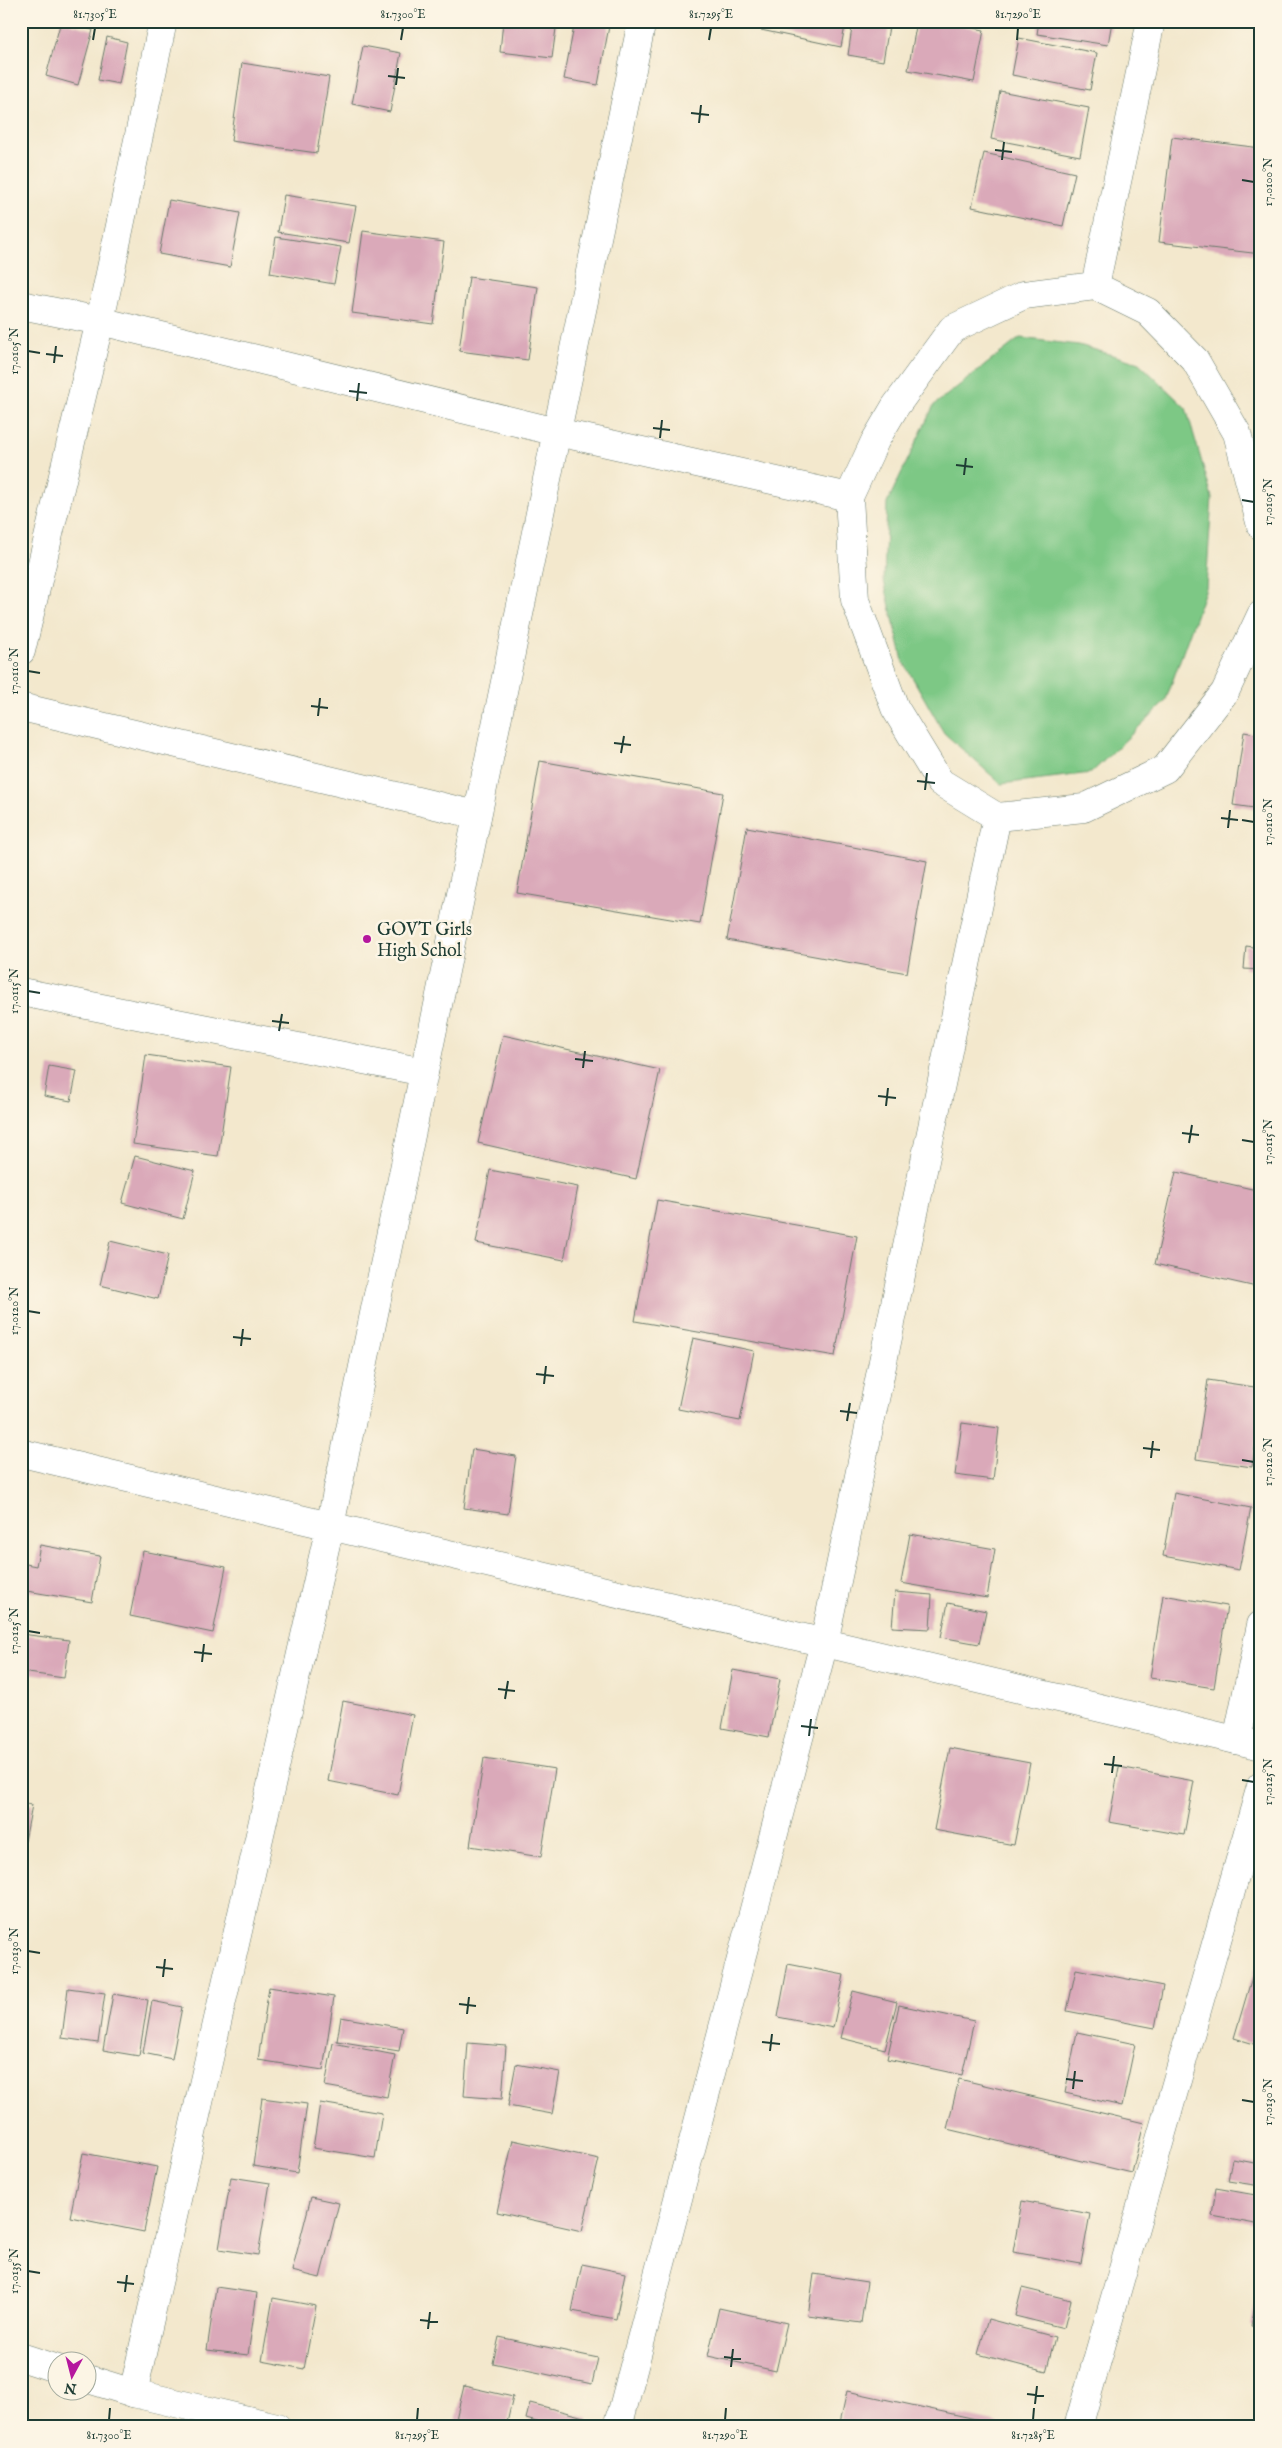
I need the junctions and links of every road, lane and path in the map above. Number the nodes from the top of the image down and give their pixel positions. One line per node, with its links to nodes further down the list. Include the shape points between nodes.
1 (163, 21): 6 (street)
2 (642, 21): 7 (street)
3 (1151, 21): 4 (street)
4 (1095, 286): 8 (street, via 1024,295 952,329 875,441); 9 (street, via 1148,312 1195,360 1237,433)
5 (21, 305): 6 (street)
6 (100, 321): 7 (street); 11 (street)
7 (557, 432): 8 (street); 13 (street)
8 (849, 497): 14 (street, via 855,600 895,708 940,782)
9 (1261, 526)
10 (1261, 615): 14 (street, via 1225,692 1164,769 1084,808)
11 (21, 651)
12 (21, 706): 13 (street)
13 (477, 815): 16 (street)
14 (997, 817): 20 (street)
15 (21, 992): 16 (street)
16 (424, 1072): 18 (street)
17 (21, 1453): 18 (street)
18 (330, 1526): 20 (street); 26 (street)
19 (1261, 1625): 21 (street)
20 (824, 1643): 21 (street); 29 (street)
21 (1249, 1743)
22 (1261, 1786): 30 (street)
23 (21, 2357): 24 (street)
24 (48, 2366)
25 (98, 2381): 26 (street)
26 (133, 2393): 27 (street)
27 (210, 2419): 28 (street)
28 (277, 2427)
29 (618, 2427)
30 (1078, 2427)

